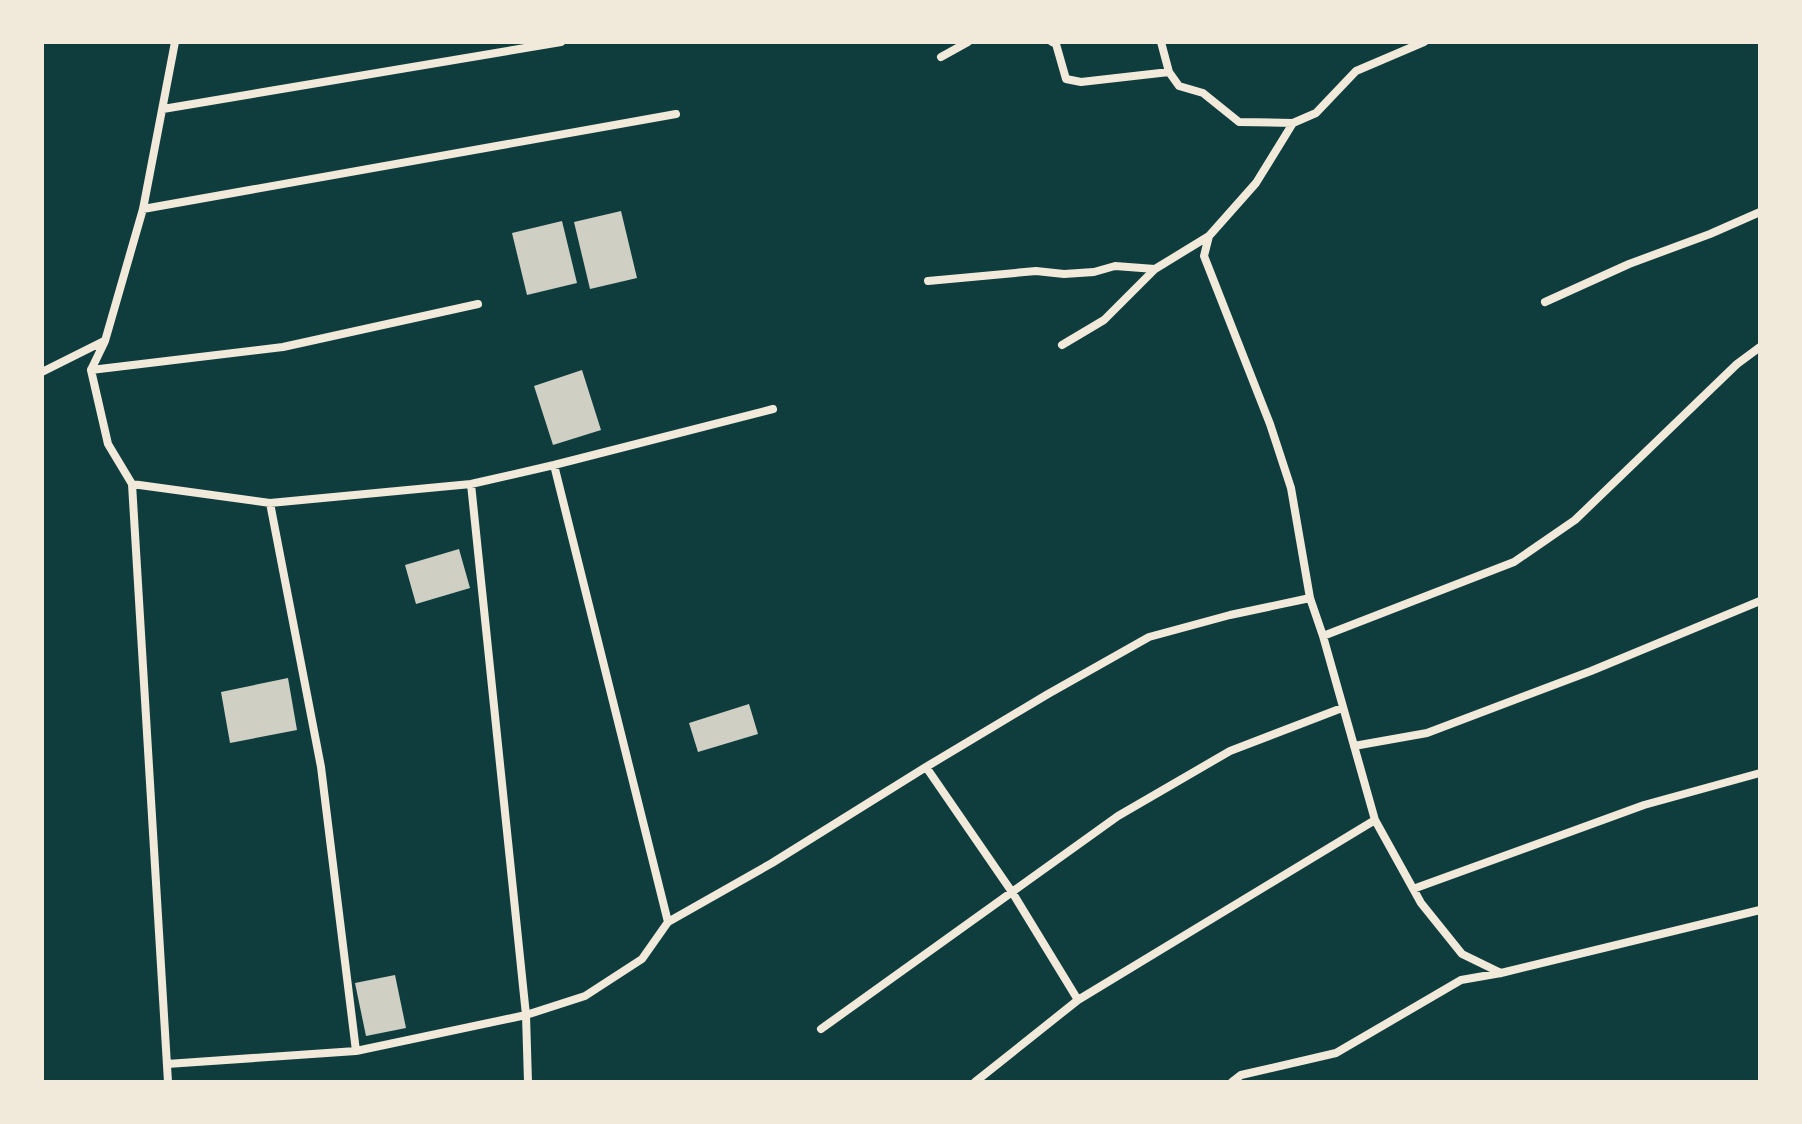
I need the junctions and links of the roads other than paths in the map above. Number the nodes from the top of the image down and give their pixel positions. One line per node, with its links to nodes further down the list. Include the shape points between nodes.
1 (175, 42): 9 (street)
2 (561, 42): 9 (street)
3 (968, 42): 7 (street)
4 (1052, 42): 8 (street, via 1066,79 1081,82)
5 (1161, 42): 8 (street)
6 (1424, 42): 11 (street, via 1356,71 1316,113)
7 (941, 57)
8 (1169, 72): 11 (street, via 1179,86 1203,93 1239,122)
9 (163, 109): 12 (street)
10 (676, 114): 12 (street)
11 (1293, 123): 14 (street, via 1256,183)
12 (143, 209): 19 (street)
13 (1760, 212): 17 (street)
14 (1209, 236): 15 (street); 29 (street, via 1204,256 1291,488)
15 (1155, 269): 16 (street, via 1115,266 1094,272 1036,271); 20 (street, via 1104,320)
16 (928, 281)
17 (1545, 302)
18 (478, 304): 22 (street, via 283,347)
19 (105, 341): 22 (street); 23 (street)
20 (1062, 345)
21 (1760, 347): 31 (street, via 1575,520 1514,562)
22 (91, 370): 26 (street, via 108,444)
23 (42, 372)
24 (773, 409): 25 (street)
25 (554, 465): 27 (street); 40 (street)
26 (132, 484): 28 (street); 46 (street)
27 (471, 484): 28 (street); 43 (street)
28 (270, 503): 45 (street, via 321,767)
29 (1310, 598): 31 (street); 34 (street, via 1149,637)
30 (1760, 601): 33 (street, via 1427,733)
31 (1323, 636): 32 (street)
32 (1342, 708): 33 (street); 38 (street, via 1230,751 1118,816)
33 (1354, 746): 36 (street)
34 (926, 767): 38 (street); 40 (street)
35 (1760, 773): 37 (street, via 1644,805)
36 (1375, 820): 37 (street); 42 (street)
37 (1413, 889): 41 (street, via 1462,954)
38 (1012, 892): 42 (street); 44 (street)
39 (1760, 910): 41 (street)
40 (668, 922): 43 (street, via 642,959 585,996)
41 (1501, 973): 50 (street, via 1461,980 1336,1053 1241,1075)
42 (1078, 1000): 49 (street)
43 (526, 1015): 45 (street); 48 (street)
44 (821, 1029)
45 (356, 1051): 46 (street)
46 (167, 1064): 47 (street)
47 (168, 1082)
48 (528, 1082)
49 (975, 1082)
50 (1232, 1082)

